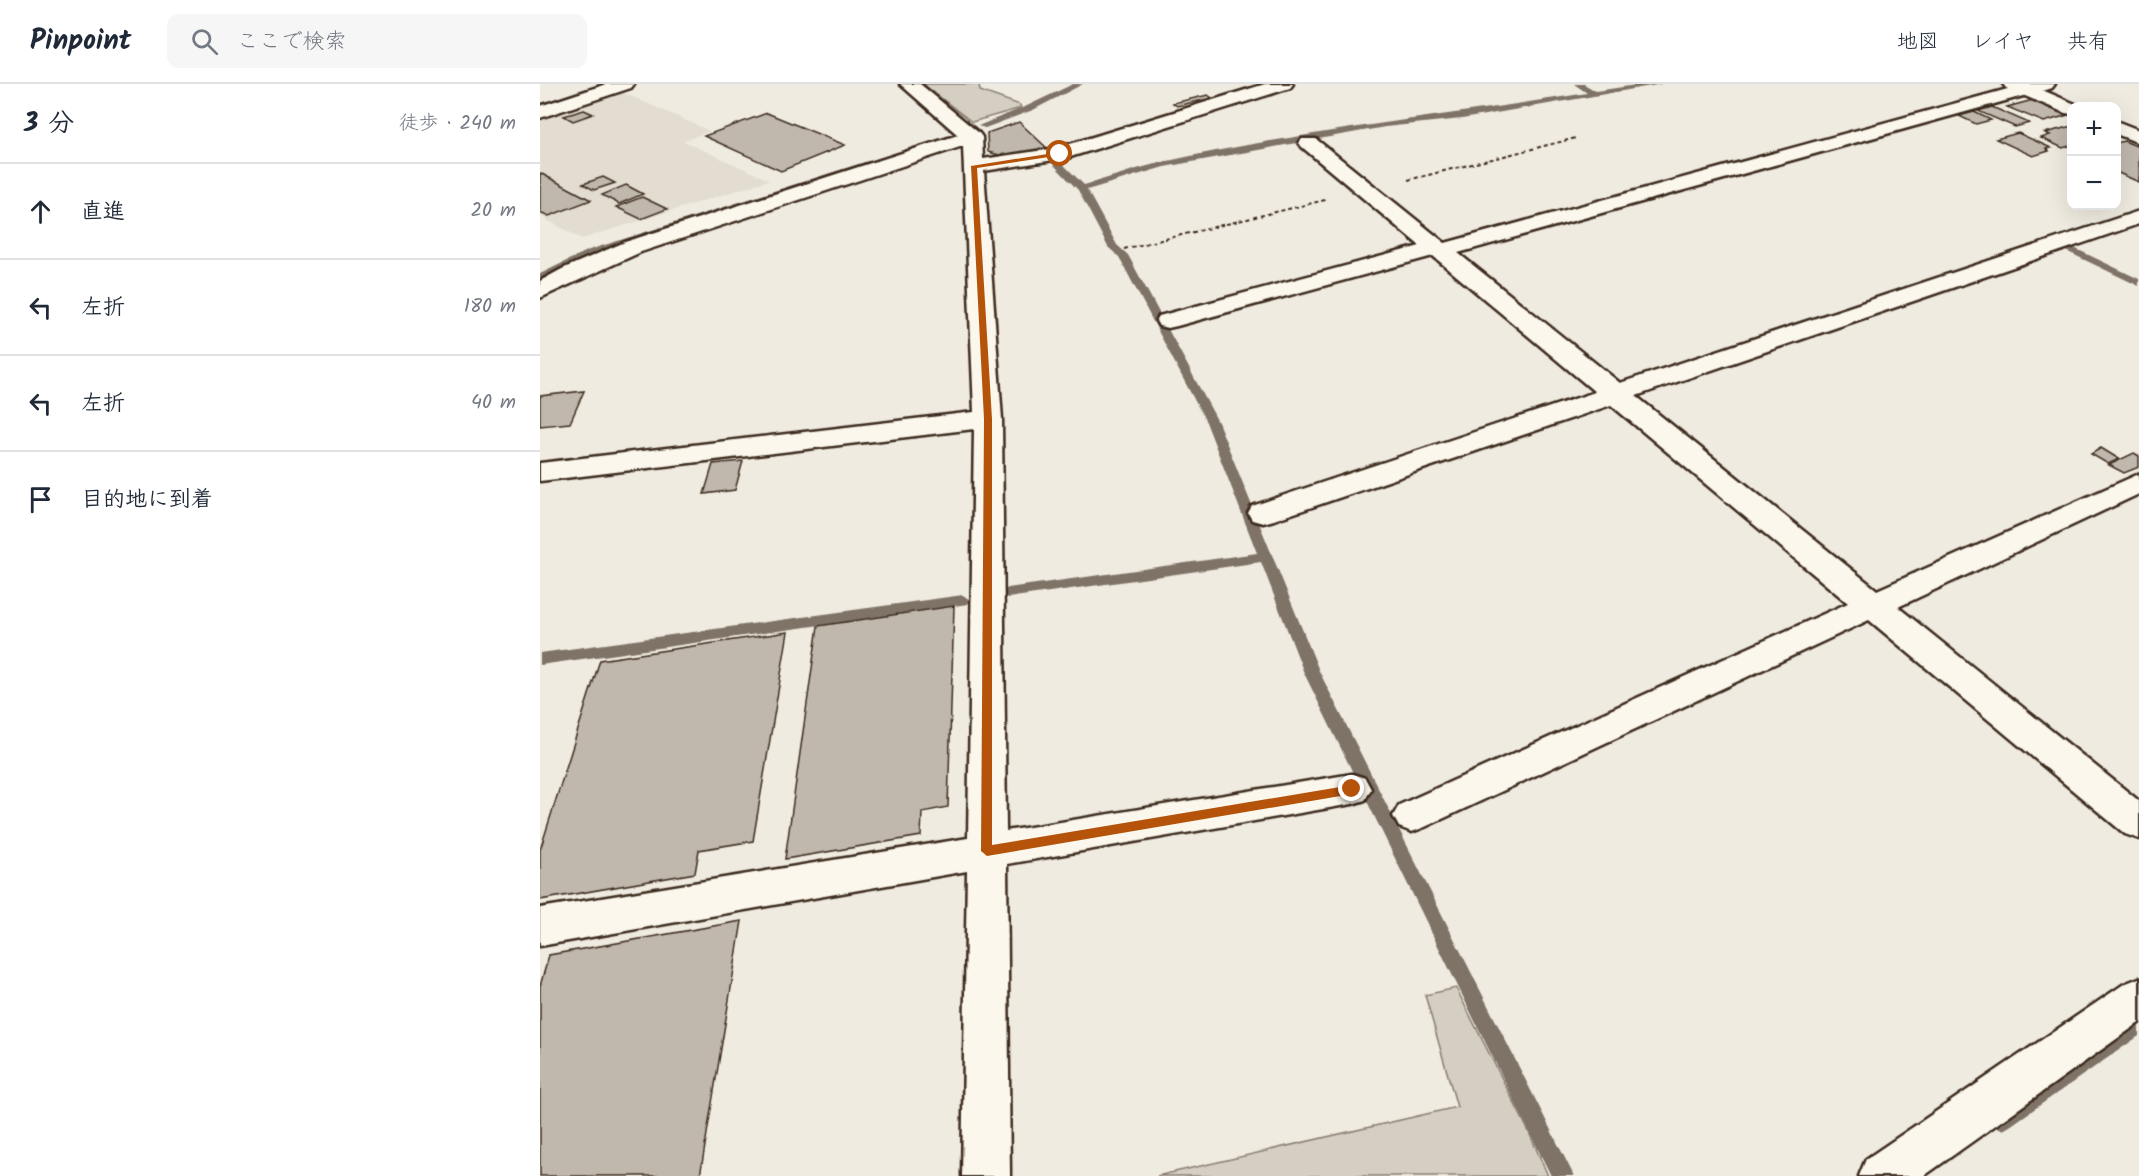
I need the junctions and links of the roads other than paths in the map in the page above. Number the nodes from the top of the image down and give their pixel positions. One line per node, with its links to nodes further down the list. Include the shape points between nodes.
1 (562, 84): 7 (street)
2 (625, 84): 7 (street)
3 (909, 84): 11 (street)
4 (1284, 84): 14 (street, via 1060,154)
5 (2046, 84): 6 (street)
6 (2019, 87): 8 (street); 16 (street)
7 (585, 97): 9 (street)
8 (2067, 107)
9 (540, 112)
10 (2121, 129): 12 (street)
11 (965, 132): 14 (street); 17 (street, via 588,244); 18 (street, via 633,247)
12 (2139, 137)
13 (1309, 143): 16 (street)
14 (974, 166): 21 (street)
15 (2139, 217): 20 (street)
16 (1438, 250): 19 (street); 20 (street)
17 (540, 269)
18 (540, 291)
19 (1168, 321)
20 (1615, 394): 24 (street); 25 (street)
21 (988, 419): 22 (street); 29 (street)
22 (540, 472)
23 (2139, 483): 25 (street)
24 (1263, 513)
25 (1874, 605): 27 (street); 28 (street)
26 (1352, 789): 29 (street)
27 (1412, 816)
28 (2139, 823)
29 (987, 851): 30 (street); 32 (street)
30 (540, 927)
31 (2139, 998): 33 (street)
32 (986, 1176)
33 (1883, 1176)

